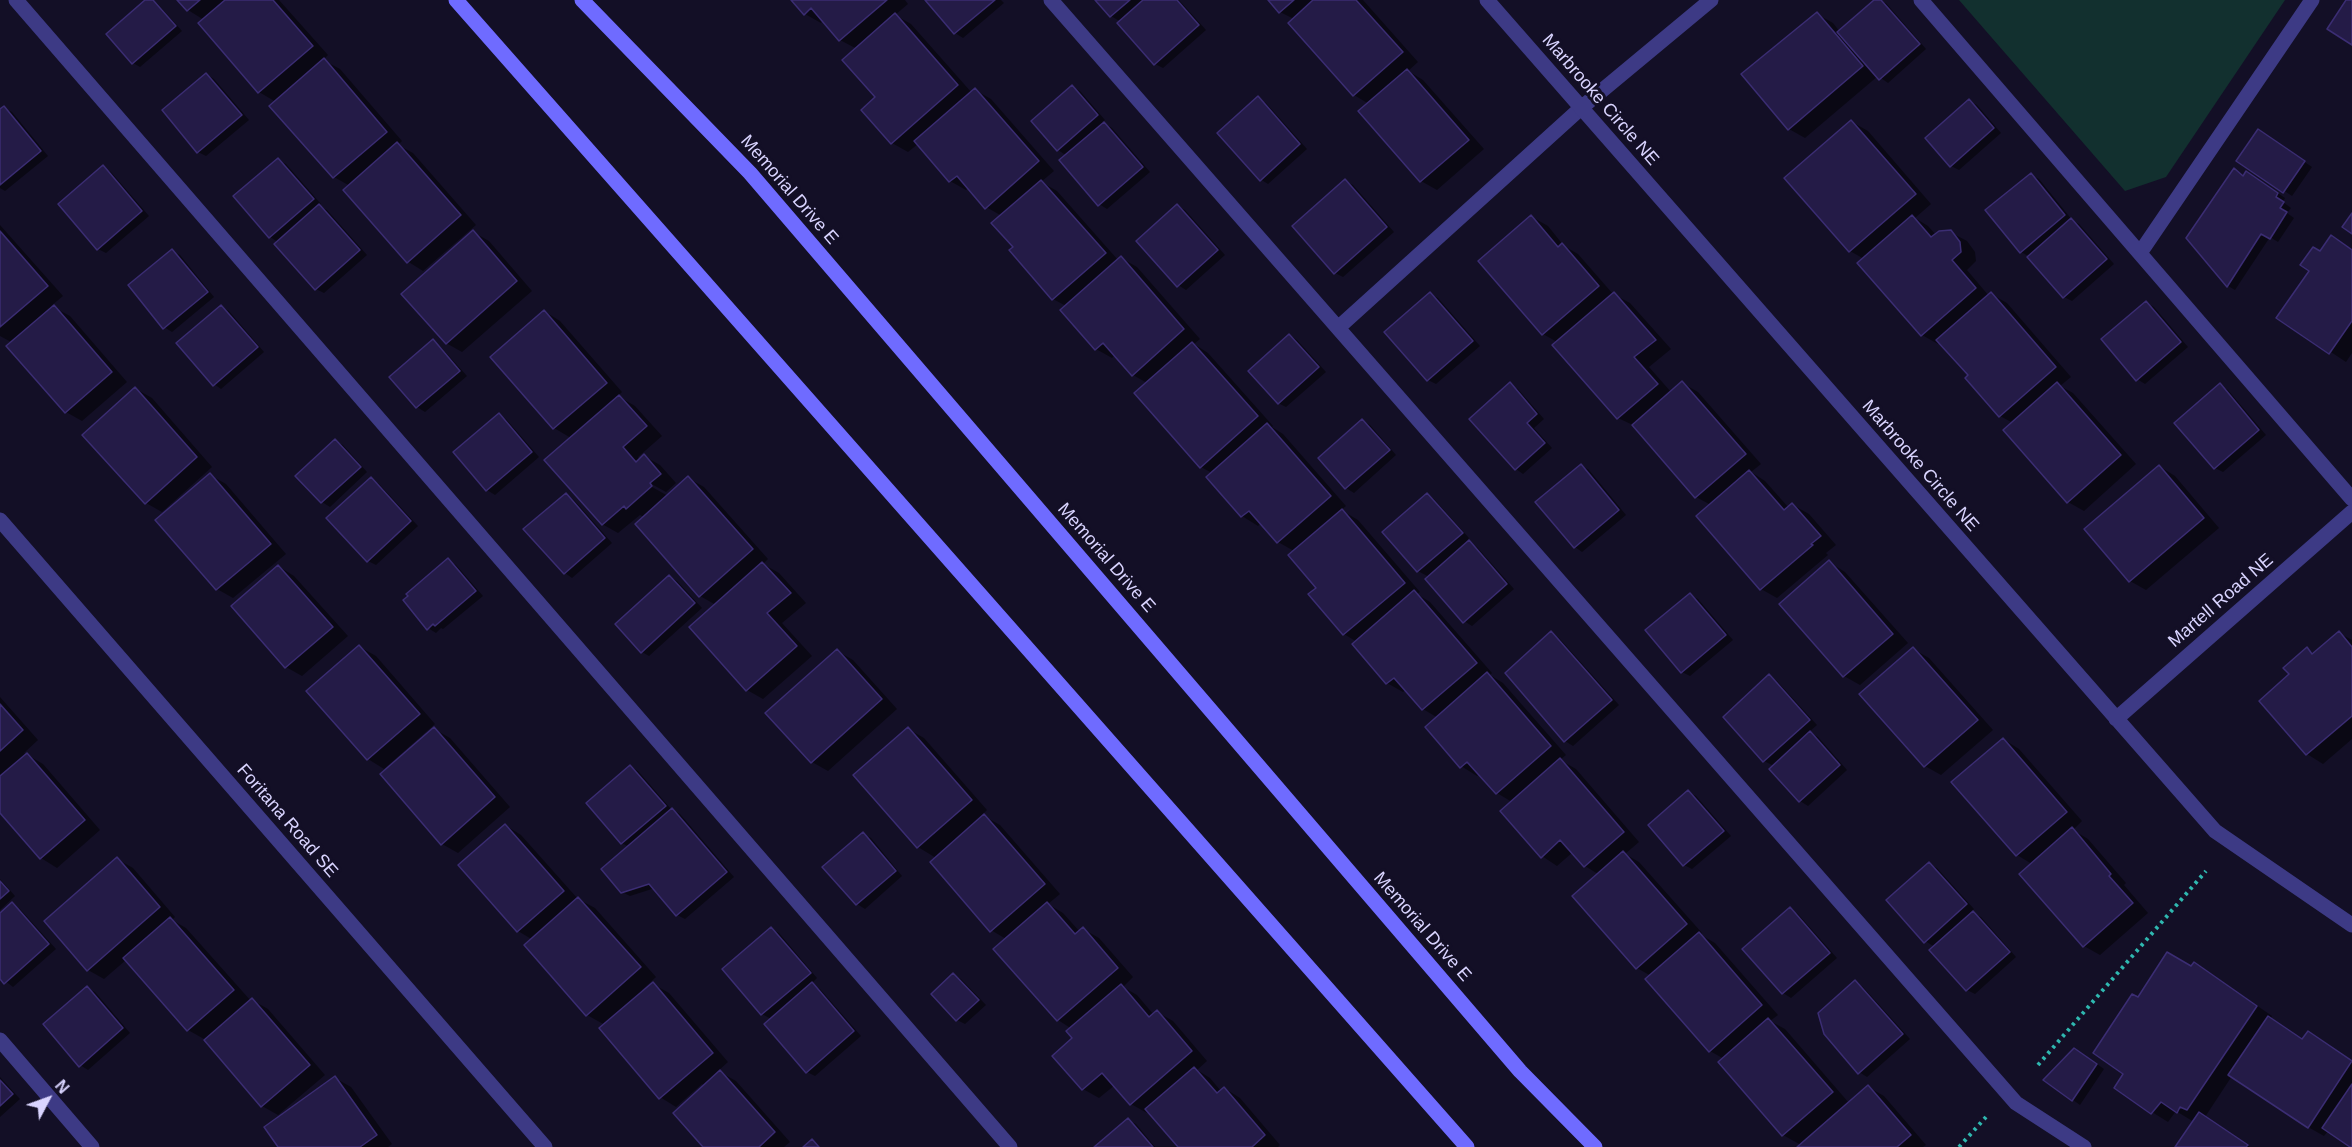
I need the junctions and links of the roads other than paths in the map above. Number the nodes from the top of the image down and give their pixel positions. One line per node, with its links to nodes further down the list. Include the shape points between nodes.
1 (16, 0): 20 (street)
2 (456, 0): 21 (main road)
3 (582, 0): 22 (main road, Memorial Drive E, via 750,173 1520,1071)
4 (1051, 0): 11 (street)
5 (1487, 0): 9 (street, Marbrooke Circle NE)
6 (1711, 0): 9 (street)
7 (1921, 0): 10 (street)
8 (2312, 0): 10 (street)
9 (1581, 108): 11 (street); 15 (street, Marbrooke Circle NE)
10 (2140, 253): 12 (street)
11 (1339, 327): 23 (street, via 2016,1103)
12 (2352, 499)
13 (2352, 512): 15 (street, Martell Road NE)
14 (0, 520): 19 (street, Foritana Road SE)
15 (2116, 719): 16 (street, Marbrooke Circle NE, via 2215,831)
16 (2352, 925)
17 (0, 1040): 18 (street)
18 (92, 1147)
19 (545, 1147)
20 (1010, 1147)
21 (1467, 1147)
22 (1595, 1147)
23 (2084, 1147)

